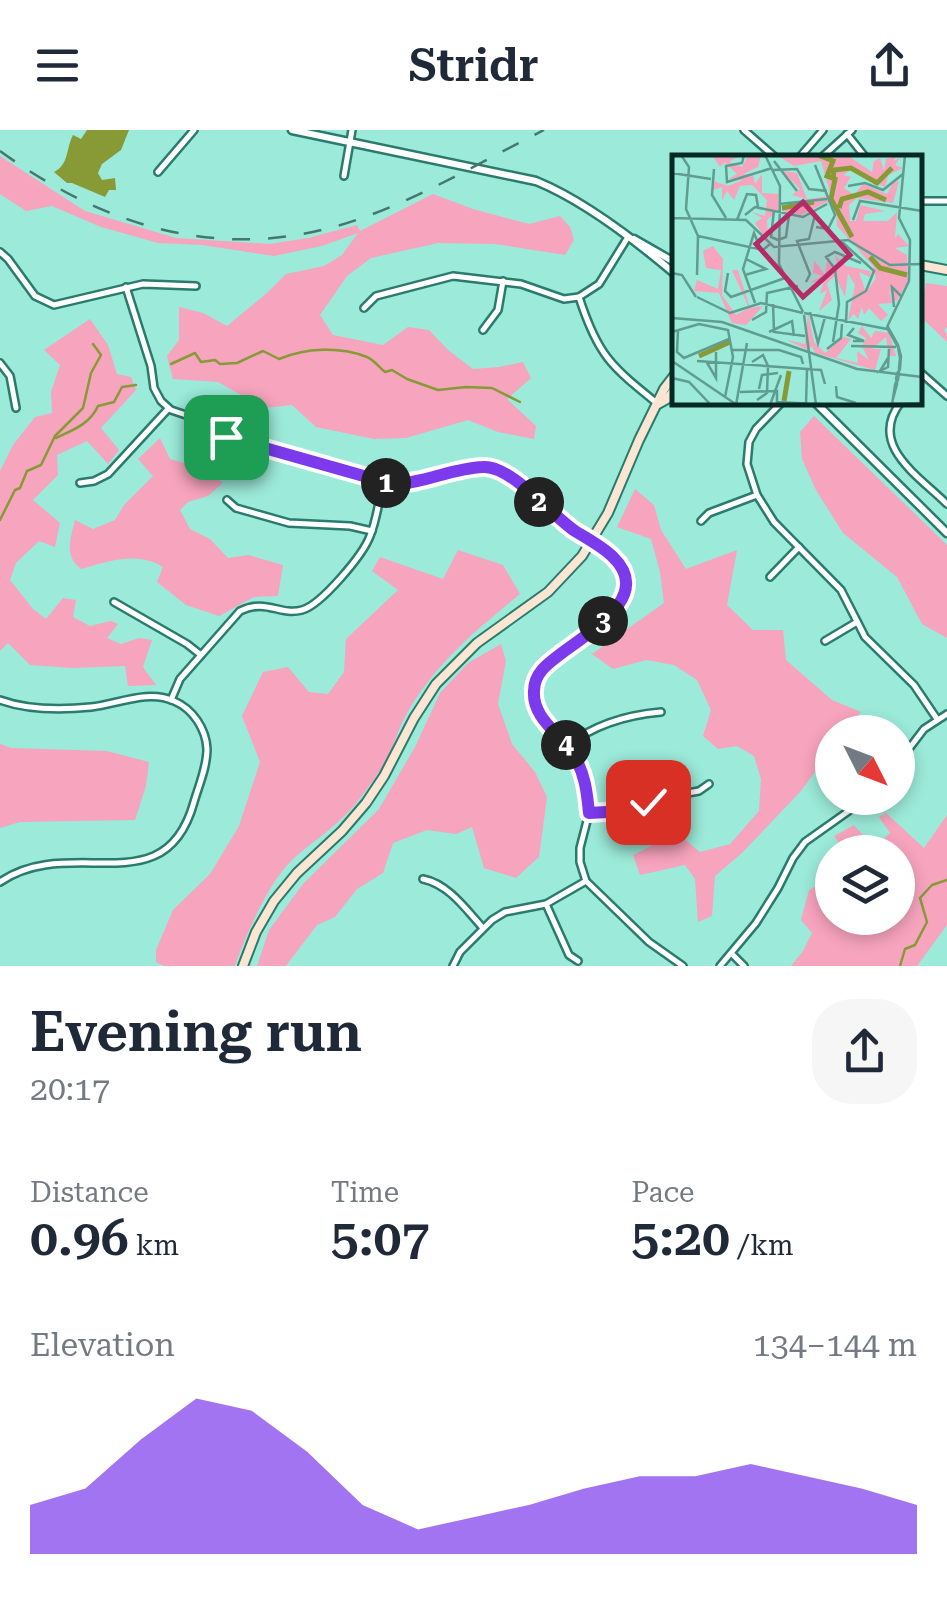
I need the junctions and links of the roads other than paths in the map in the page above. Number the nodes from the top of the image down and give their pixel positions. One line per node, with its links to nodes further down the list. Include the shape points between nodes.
1 (194, 130): 12 (street)
2 (292, 130): 7 (street)
3 (352, 130): 7 (street)
4 (744, 130): 8 (street)
5 (823, 130): 9 (street)
6 (849, 132): 10 (street); 11 (street)
7 (350, 142): 13 (street); 14 (street, via 536,180)
8 (773, 155)
9 (802, 155)
10 (824, 155)
11 (864, 155)
12 (158, 172)
13 (344, 176)
14 (628, 237): 16 (street); 19 (street); 23 (street, via 598,284)
15 (0, 252): 22 (street, via 47,303)
16 (672, 261)
17 (922, 265): 18 (main road)
18 (947, 270)
19 (672, 271)
20 (503, 281): 23 (street); 24 (street, via 444,277 376,296); 25 (street, via 498,310)
21 (196, 286): 22 (street)
22 (126, 287): 36 (street, via 154,388)
23 (579, 297): 31 (street, via 605,356)
24 (364, 308)
25 (483, 330)
26 (0, 363): 35 (street)
27 (922, 377): 30 (street)
28 (672, 378): 31 (main road)
29 (672, 393): 31 (main road)
30 (947, 396)
31 (658, 404): 45 (main road)
32 (779, 405): 39 (street, via 748,442)
33 (818, 405): 44 (street)
34 (899, 405): 41 (street, via 890,420 892,446)
35 (16, 408)
36 (168, 409): 37 (street, via 226,437); 38 (street, via 108,474)
37 (382, 482): 43 (street); 45 (street, via 496,469)
38 (80, 484)
39 (757, 494): 42 (street); 46 (street)
40 (227, 500): 43 (street, via 289,522)
41 (947, 504)
42 (700, 521)
43 (372, 532): 51 (street, via 364,550 312,606 292,612 248,607)
44 (947, 533)
45 (592, 542): 58 (street, via 620,566 621,600 542,669 534,688 538,711); 69 (main road, via 548,592 477,643 436,684 366,803 274,901)
46 (799, 547): 47 (street); 49 (street, via 841,590)
47 (770, 577)
48 (114, 602): 51 (street)
49 (856, 622): 50 (street); 56 (street, via 922,694)
50 (825, 641)
51 (201, 655): 53 (street)
52 (0, 700): 53 (street, via 50,708)
53 (171, 700): 64 (street, via 198,721 206,745 190,818 177,841 143,861 46,864)
54 (661, 712): 58 (street, via 601,725)
55 (947, 714): 56 (street)
56 (937, 720): 57 (street)
57 (915, 739)
58 (567, 746): 60 (street, via 583,774)
59 (708, 784): 60 (street, via 625,811)
60 (589, 813): 63 (street, via 580,848)
61 (843, 815): 67 (street, via 805,842)
62 (422, 879): 66 (street, via 447,890)
63 (586, 880): 65 (street); 71 (street, via 648,942)
64 (0, 882)
65 (546, 904): 66 (street, via 505,912); 68 (street, via 569,956)
66 (482, 927): 70 (street)
67 (732, 954): 72 (street); 73 (street)
68 (578, 961)
69 (243, 966)
70 (453, 966)
71 (684, 966)
72 (720, 966)
73 (744, 966)

